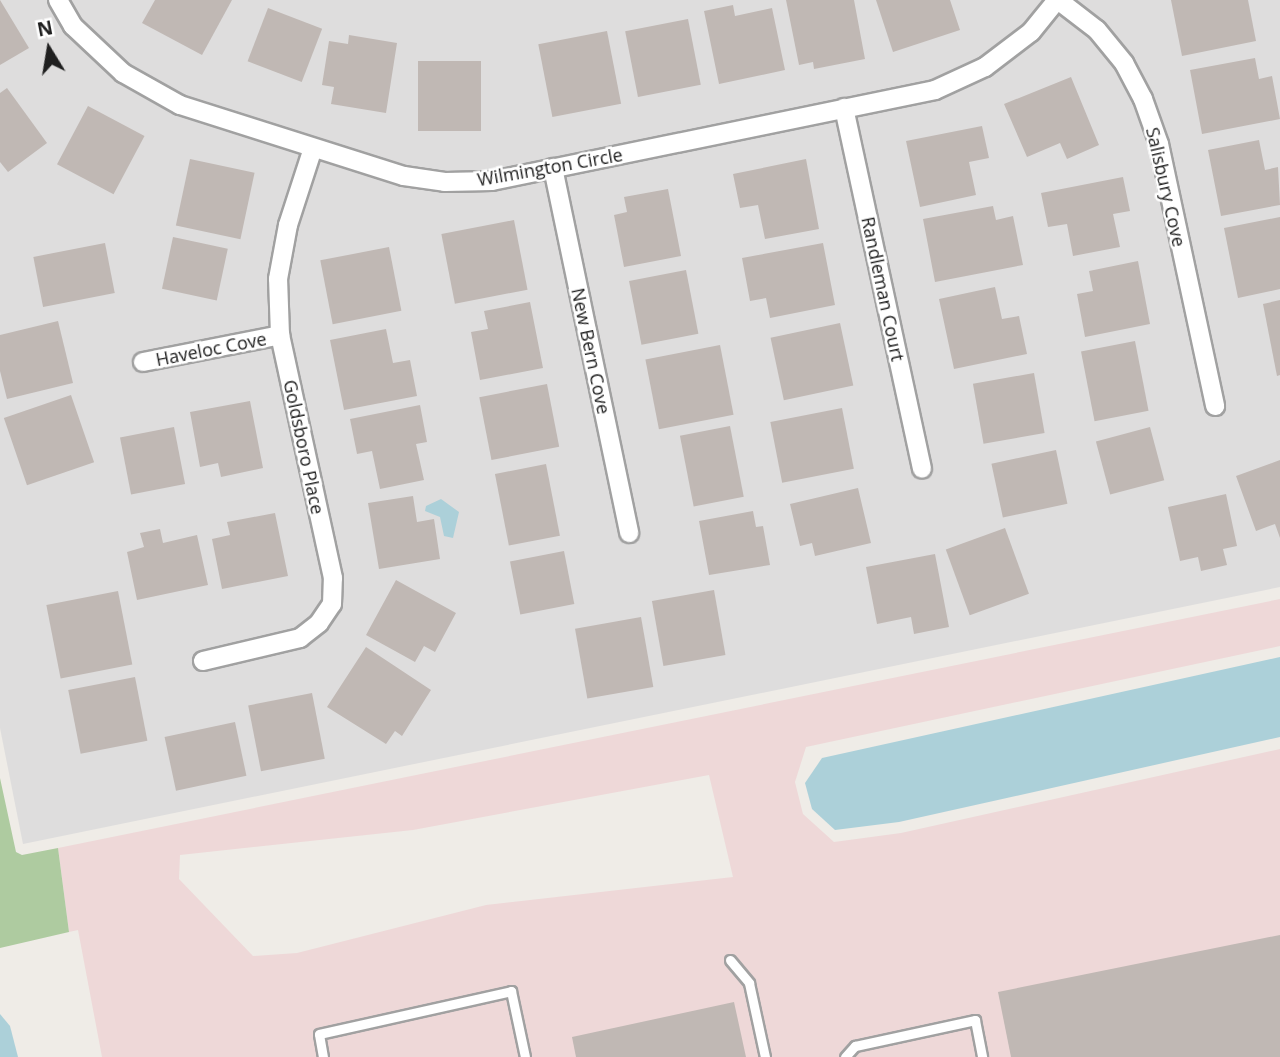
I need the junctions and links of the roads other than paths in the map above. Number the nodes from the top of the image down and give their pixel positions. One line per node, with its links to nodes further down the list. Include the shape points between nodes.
1 (58, 0): 4 (street, Wilmington Circle, via 73,26 123,73 180,105)
2 (1057, 0): 3 (street, Wilmington Circle, via 1031,32 985,67 935,90); 8 (street, Salisbury Cove, via 1097,30 1124,63 1143,99 1158,144)
3 (844, 108): 5 (street, Wilmington Circle); 9 (street, Randleman Court)
4 (313, 148): 5 (street, Wilmington Circle, via 404,176 445,182 492,181); 6 (street, Goldsboro Place, via 288,225 278,279)
5 (553, 169): 10 (street, New Bern Cove)
6 (280, 335): 7 (street, Haveloc Cove); 11 (street, Goldsboro Place, via 333,578 332,604 319,623 300,638)
7 (143, 362)
8 (1215, 406)
9 (922, 469)
10 (629, 533)
11 (204, 661)
12 (730, 960): 15 (lane, via 749,983)
13 (323, 1057): 14 (lane, via 318,1034 511,991)
14 (525, 1057)
15 (765, 1057)
16 (845, 1057): 17 (lane, via 855,1046 975,1020)
17 (982, 1057)

